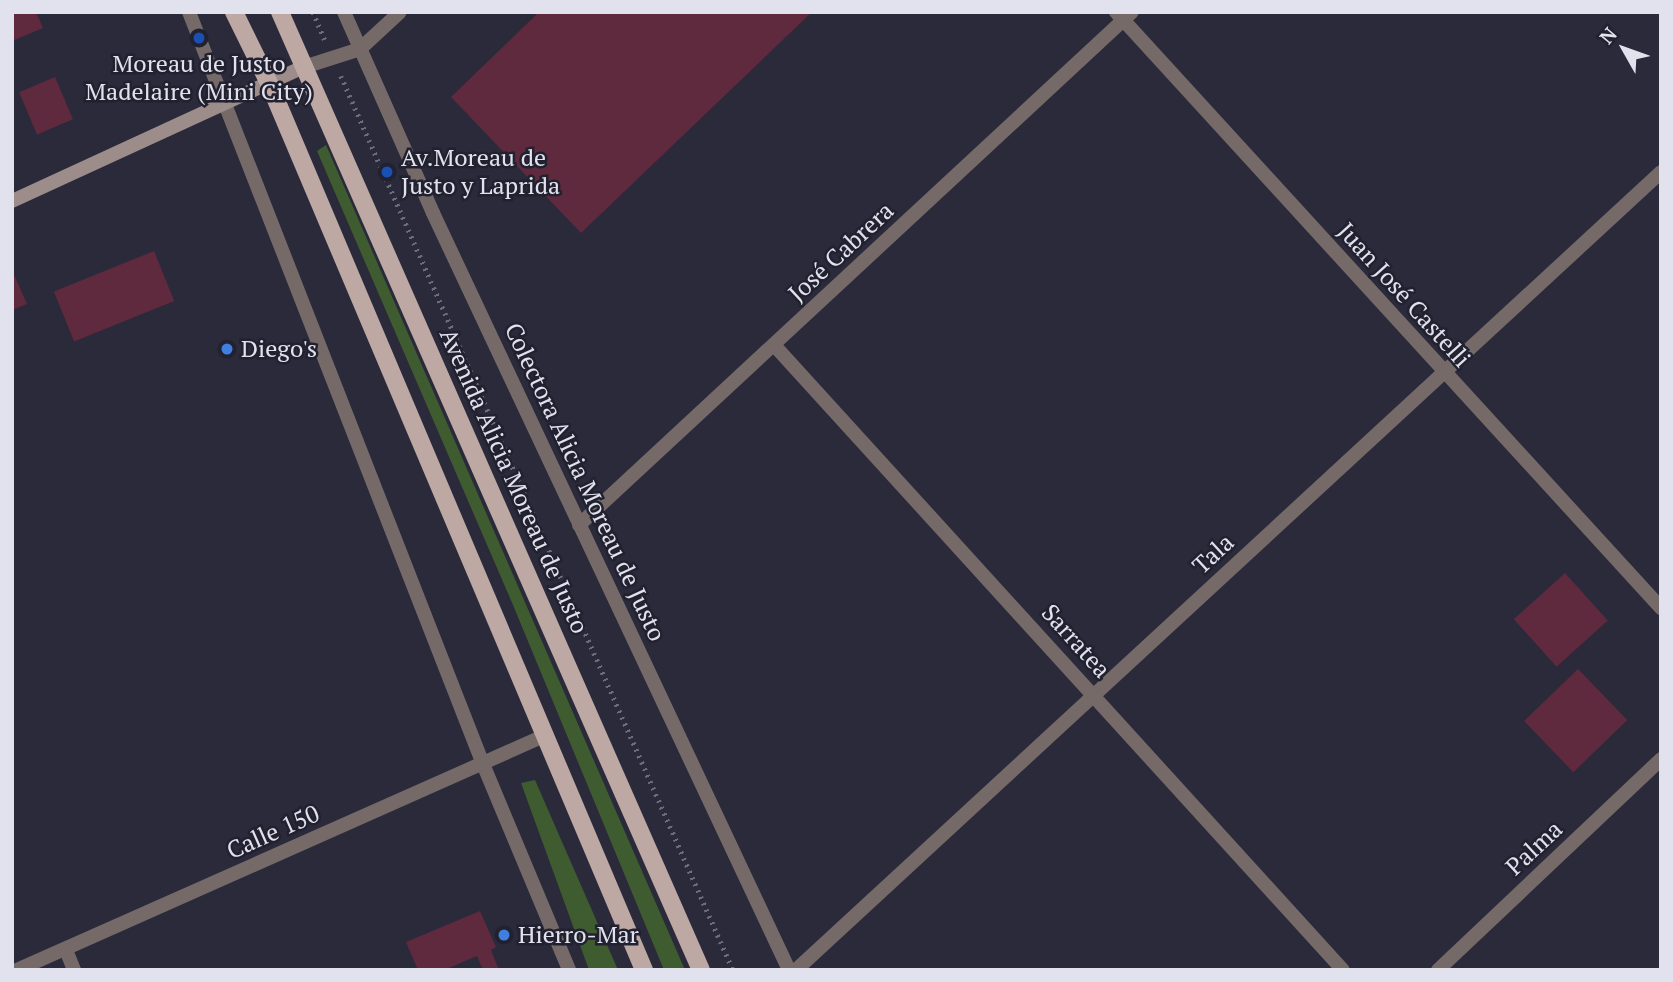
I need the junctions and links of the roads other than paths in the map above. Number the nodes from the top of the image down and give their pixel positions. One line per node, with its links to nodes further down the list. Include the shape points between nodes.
1 (189, 12): 10 (street)
2 (234, 12): 9 (main road)
3 (280, 12): 8 (main road, Avenida Alicia Moreau de Justo)
4 (344, 12): 7 (street, Colectora Alicia Moreau de Justo)
5 (400, 12): 7 (street)
6 (1124, 15): 13 (street, José Cabrera); 14 (street, Juan José Castelli)
7 (360, 49): 8 (street); 15 (street, Colectora Alicia Moreau de Justo)
8 (304, 67): 9 (main road); 26 (main road, Avenida Alicia Moreau de Justo)
9 (268, 83): 10 (main road); 18 (main road)
10 (224, 103): 12 (main road); 20 (street)
11 (1661, 172): 14 (street, Tala)
12 (12, 201)
13 (774, 345): 15 (street, José Cabrera); 17 (street, Sarratea)
14 (1443, 372): 16 (street, Juan José Castelli); 17 (street, Tala)
15 (579, 525): 27 (street, Colectora Alicia Moreau de Justo)
16 (1661, 608)
17 (1095, 695): 28 (street, Tala); 29 (street, Sarratea)
18 (546, 735): 20 (street, Calle 150); 25 (main road)
19 (1661, 759): 30 (street, Palma)
20 (482, 764): 21 (street, Calle 150); 24 (street)
21 (66, 950): 22 (street, Calle 150); 23 (street)
22 (18, 970)
23 (74, 970)
24 (569, 970)
25 (644, 970)
26 (701, 970)
27 (789, 970)
28 (796, 970)
29 (1343, 970)
30 (1438, 970)

